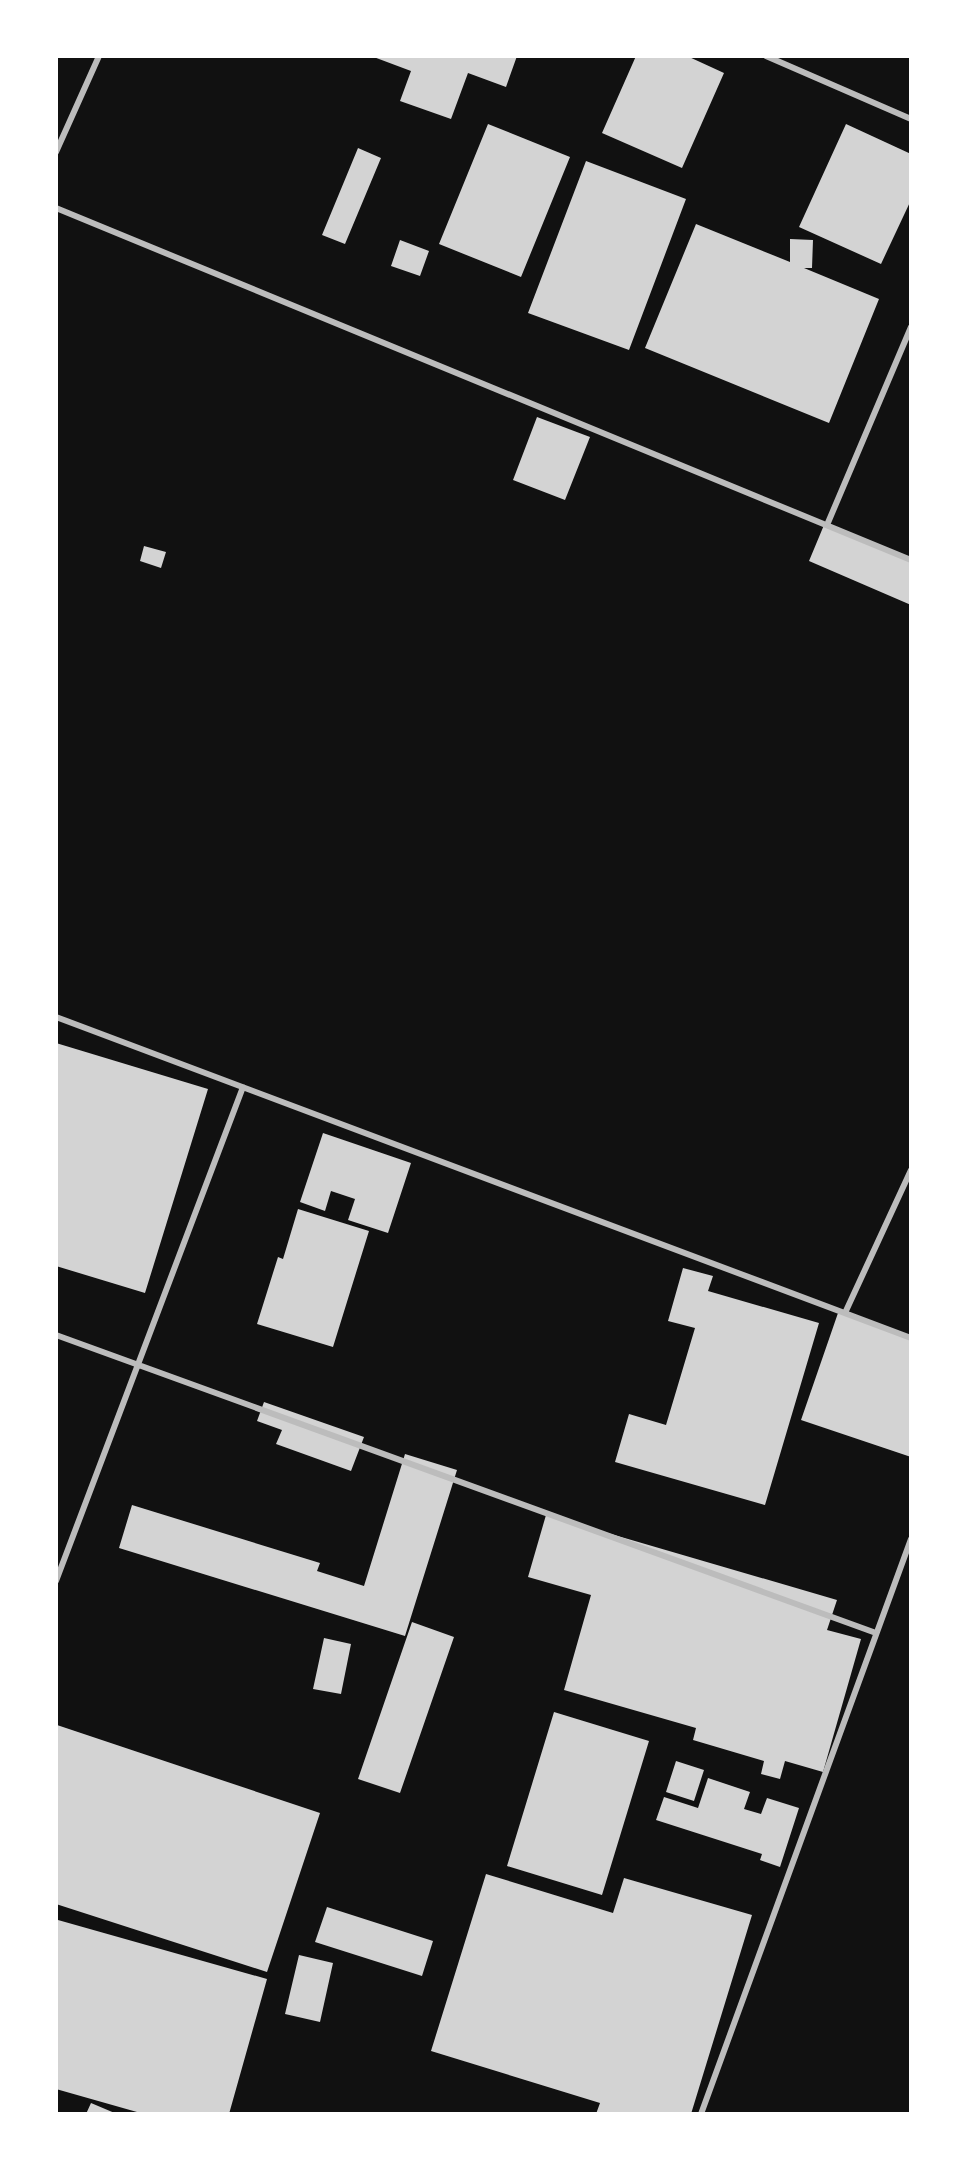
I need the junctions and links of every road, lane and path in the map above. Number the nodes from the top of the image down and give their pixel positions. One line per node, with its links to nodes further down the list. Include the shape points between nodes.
1 (99, 56): 4 (lane)
2 (766, 56): 3 (lane)
3 (911, 119)
4 (56, 152)
5 (56, 208): 7 (lane)
6 (911, 327): 7 (lane)
7 (827, 525): 8 (lane)
8 (911, 560)
9 (56, 1017): 10 (lane)
10 (243, 1087): 12 (lane); 15 (lane)
11 (911, 1170): 12 (lane)
12 (845, 1313): 14 (lane)
13 (56, 1335): 15 (lane)
14 (911, 1338)
15 (138, 1365): 17 (lane); 18 (lane)
16 (911, 1539): 18 (lane)
17 (56, 1581)
18 (876, 1633): 19 (lane)
19 (701, 2114)

